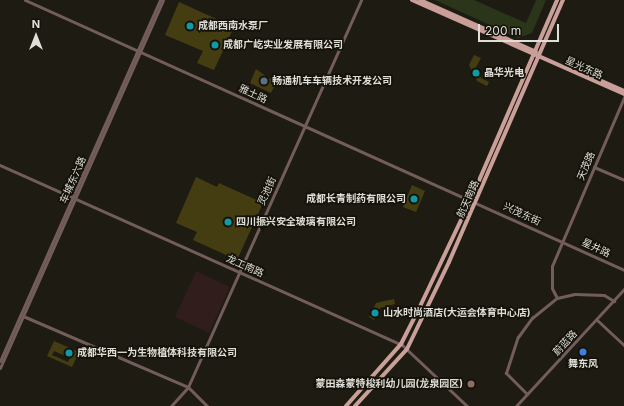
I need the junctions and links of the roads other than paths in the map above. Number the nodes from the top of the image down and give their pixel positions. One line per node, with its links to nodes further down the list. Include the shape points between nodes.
1 (25, 0): 9 (street, 雅土路)
2 (160, 0): 9 (street, 车城东六路)
3 (163, 0): 9 (street, 车城东六路)
4 (361, 0): 14 (street, 灵池街)
5 (412, 0): 10 (main road)
6 (420, 0): 10 (main road)
7 (557, 0): 10 (main road, 航天南路)
8 (563, 0): 11 (main road, 航天南路)
9 (139, 50): 14 (street, 雅土路); 18 (street, 车城东六路)
10 (533, 52): 11 (main road); 19 (main road, 航天南路)
11 (538, 54): 12 (main road, 星光东路); 13 (main road, 星光东路); 20 (main road, 航天南路)
12 (624, 91)
13 (624, 95): 16 (street, 天茂路)
14 (305, 126): 19 (street, 雅土路); 23 (street, 灵池街)
15 (0, 165): 18 (street, 龙工南路)
16 (594, 167): 17 (street); 21 (street, 天茂路)
17 (624, 180)
18 (73, 198): 23 (street, 龙工南路); 27 (street, 车城东六路); 32 (street, 车城东六路)
19 (471, 199): 20 (street, 雅土路); 29 (main road, 航天南路)
20 (475, 202): 21 (street, 兴茂东街); 31 (main road, 航天南路)
21 (562, 241): 22 (street, 星井路); 25 (street, 天茂路, via 552,266 552,288)
22 (624, 270)
23 (239, 273): 29 (street, 龙工南路); 34 (street, 灵池街)
24 (624, 289): 26 (street, 蔚蓝路)
25 (557, 298): 26 (street, via 574,294 604,295); 35 (street, via 532,318 518,337 506,373)
26 (614, 301): 28 (street, 蔚蓝路)
27 (23, 316): 33 (street, 车城东六路); 34 (street)
28 (597, 320): 30 (street); 35 (street, 蔚蓝路)
29 (401, 344): 31 (street, 龙工南路); 38 (main road, 航天南路)
30 (624, 345)
31 (407, 349): 39 (main road, 航天南路); 40 (street, 龙工南路)
32 (0, 361)
33 (0, 368)
34 (188, 387): 36 (street, 灵池街); 37 (street)
35 (528, 394): 41 (street, 蔚蓝路)
36 (171, 406)
37 (207, 406)
38 (346, 406)
39 (354, 406)
40 (467, 406)
41 (516, 406)

